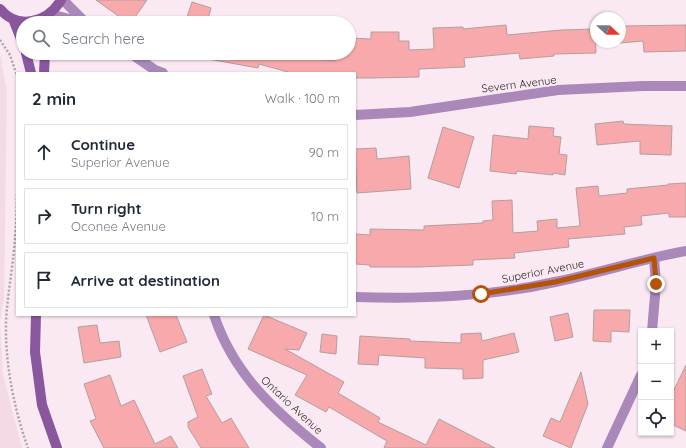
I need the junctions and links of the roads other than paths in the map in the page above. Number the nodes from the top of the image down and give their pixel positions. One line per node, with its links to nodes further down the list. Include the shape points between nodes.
1 (62, 0): 3 (street); 4 (street)
2 (0, 9): 5 (street)
3 (50, 16)
4 (79, 16)
5 (12, 19): 6 (street); 7 (street)
6 (16, 20)
7 (16, 28)
8 (28, 60): 11 (street)
9 (45, 60): 12 (street)
10 (140, 60): 13 (street)
11 (31, 72)
12 (44, 72)
13 (157, 72)
14 (686, 86): 15 (street, Severn Avenue, via 558,90 410,112)
15 (356, 115)
16 (686, 251): 17 (street, Superior Avenue)
17 (654, 258): 18 (street, Superior Avenue, via 507,291 456,297); 21 (street, via 656,284)
18 (356, 298)
19 (36, 316): 23 (street, via 35,352 42,405)
20 (214, 316): 24 (street, Ontario Avenue, via 231,354 252,386)
21 (652, 328)
22 (638, 381): 25 (street)
23 (57, 448)
24 (321, 448)
25 (607, 448)

